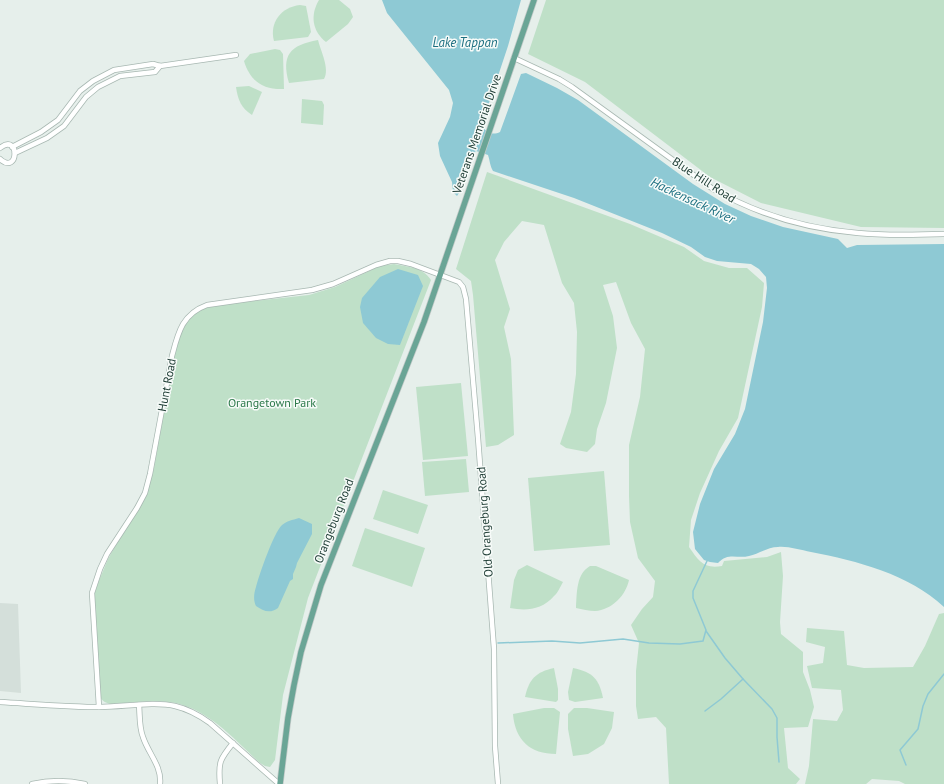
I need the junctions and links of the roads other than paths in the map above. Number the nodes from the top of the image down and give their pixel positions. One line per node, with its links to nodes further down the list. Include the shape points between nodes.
1 (534, 0): 3 (main road, Veterans Memorial Drive)
2 (236, 55): 4 (street)
3 (514, 58): 13 (street, Blue Hill Road, via 572,87 713,189 752,208 797,223 850,232 883,235); 14 (main road, Veterans Memorial Drive)
4 (160, 66): 5 (street, via 153,64 114,70 93,81 80,91); 6 (street, via 155,72 120,76 98,87 86,97)
5 (59, 119): 6 (street); 7 (street)
6 (65, 124): 8 (street)
7 (35, 135): 8 (street); 9 (street)
8 (38, 142): 11 (street)
9 (12, 147): 10 (street, via 7,145); 11 (street)
10 (0, 148)
11 (15, 153): 12 (street, via 14,159 9,162)
12 (0, 159)
13 (944, 234)
14 (440, 274): 17 (street, Hunt Road, via 406,262 390,261 312,290 218,302 197,308 189,315 176,338 145,493 107,554 92,593); 23 (main road, Orangeburg Road, via 424,322 321,585 294,685); 24 (street, Old Orangeburg Road, via 461,284 466,300 494,649 494,746)
15 (0, 702): 17 (street)
16 (139, 705): 17 (street); 18 (street, via 157,704 186,709 198,714); 21 (street, via 142,736 158,767)
17 (99, 707)
18 (233, 743): 22 (street, via 220,763); 23 (street)
19 (32, 784): 20 (street, via 58,781)
20 (84, 784)
21 (160, 784)
22 (220, 784)
23 (279, 784)
24 (498, 784)

